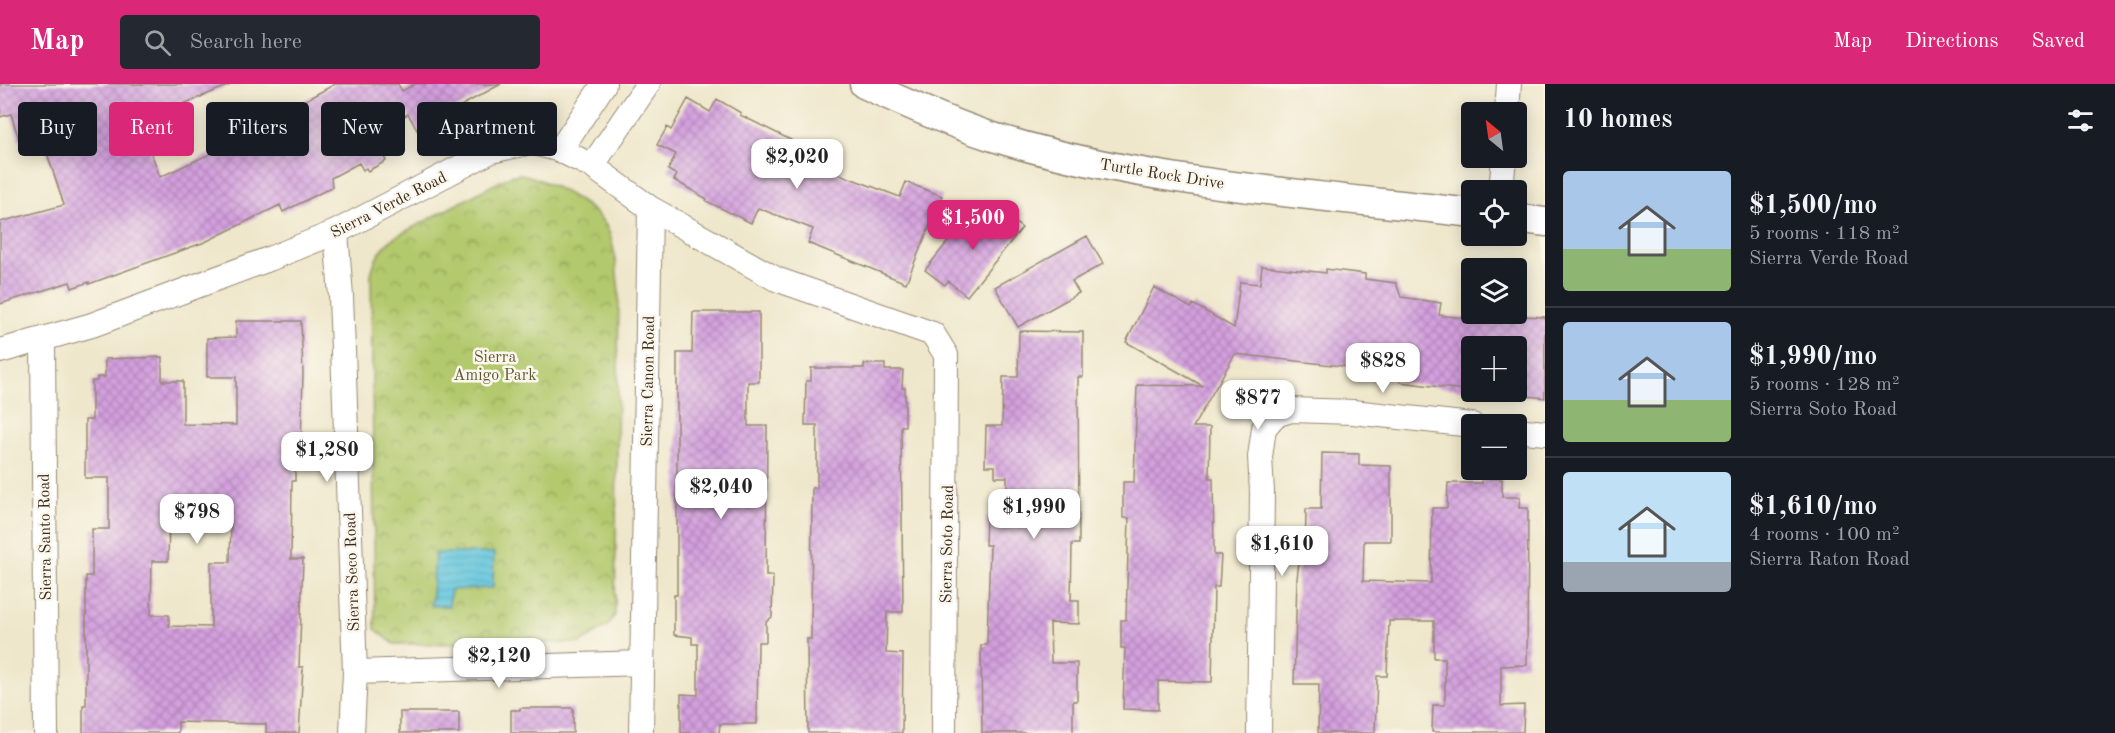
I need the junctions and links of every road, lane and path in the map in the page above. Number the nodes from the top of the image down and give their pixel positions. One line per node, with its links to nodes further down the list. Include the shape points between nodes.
1 (604, 84): 6 (street)
2 (648, 84): 7 (street)
3 (864, 84): 9 (street, Turtle Rock Drive, via 991,136 1093,162 1170,176)
4 (1509, 84): 5 (street)
5 (1508, 102)
6 (560, 150): 7 (street, Sierra Verde Road); 12 (street, Sierra Verde Road, via 531,142 491,152)
7 (591, 166): 8 (street, Sierra Verde Road)
8 (650, 208): 15 (street, Sierra Verde Road, via 776,279 933,334); 19 (street, Sierra Canon Road)
9 (1461, 212)
10 (1527, 220): 11 (street)
11 (1545, 222)
12 (336, 232): 13 (street, Sierra Verde Road); 20 (street, Sierra Seco Road)
13 (43, 341): 14 (street, Sierra Verde Road); 21 (street, Sierra Santo Road)
14 (0, 351)
15 (946, 356): 24 (street, Sierra Soto Road)
16 (1461, 424): 25 (street, via 1353,412 1291,410 1275,416 1264,428 1260,457)
17 (1527, 431): 18 (street)
18 (1545, 433)
19 (642, 663): 20 (street); 23 (street, Sierra Canon Road)
20 (355, 672): 22 (street, Sierra Seco Road)
21 (46, 733)
22 (352, 733)
23 (641, 733)
24 (944, 733)
25 (1259, 733)

